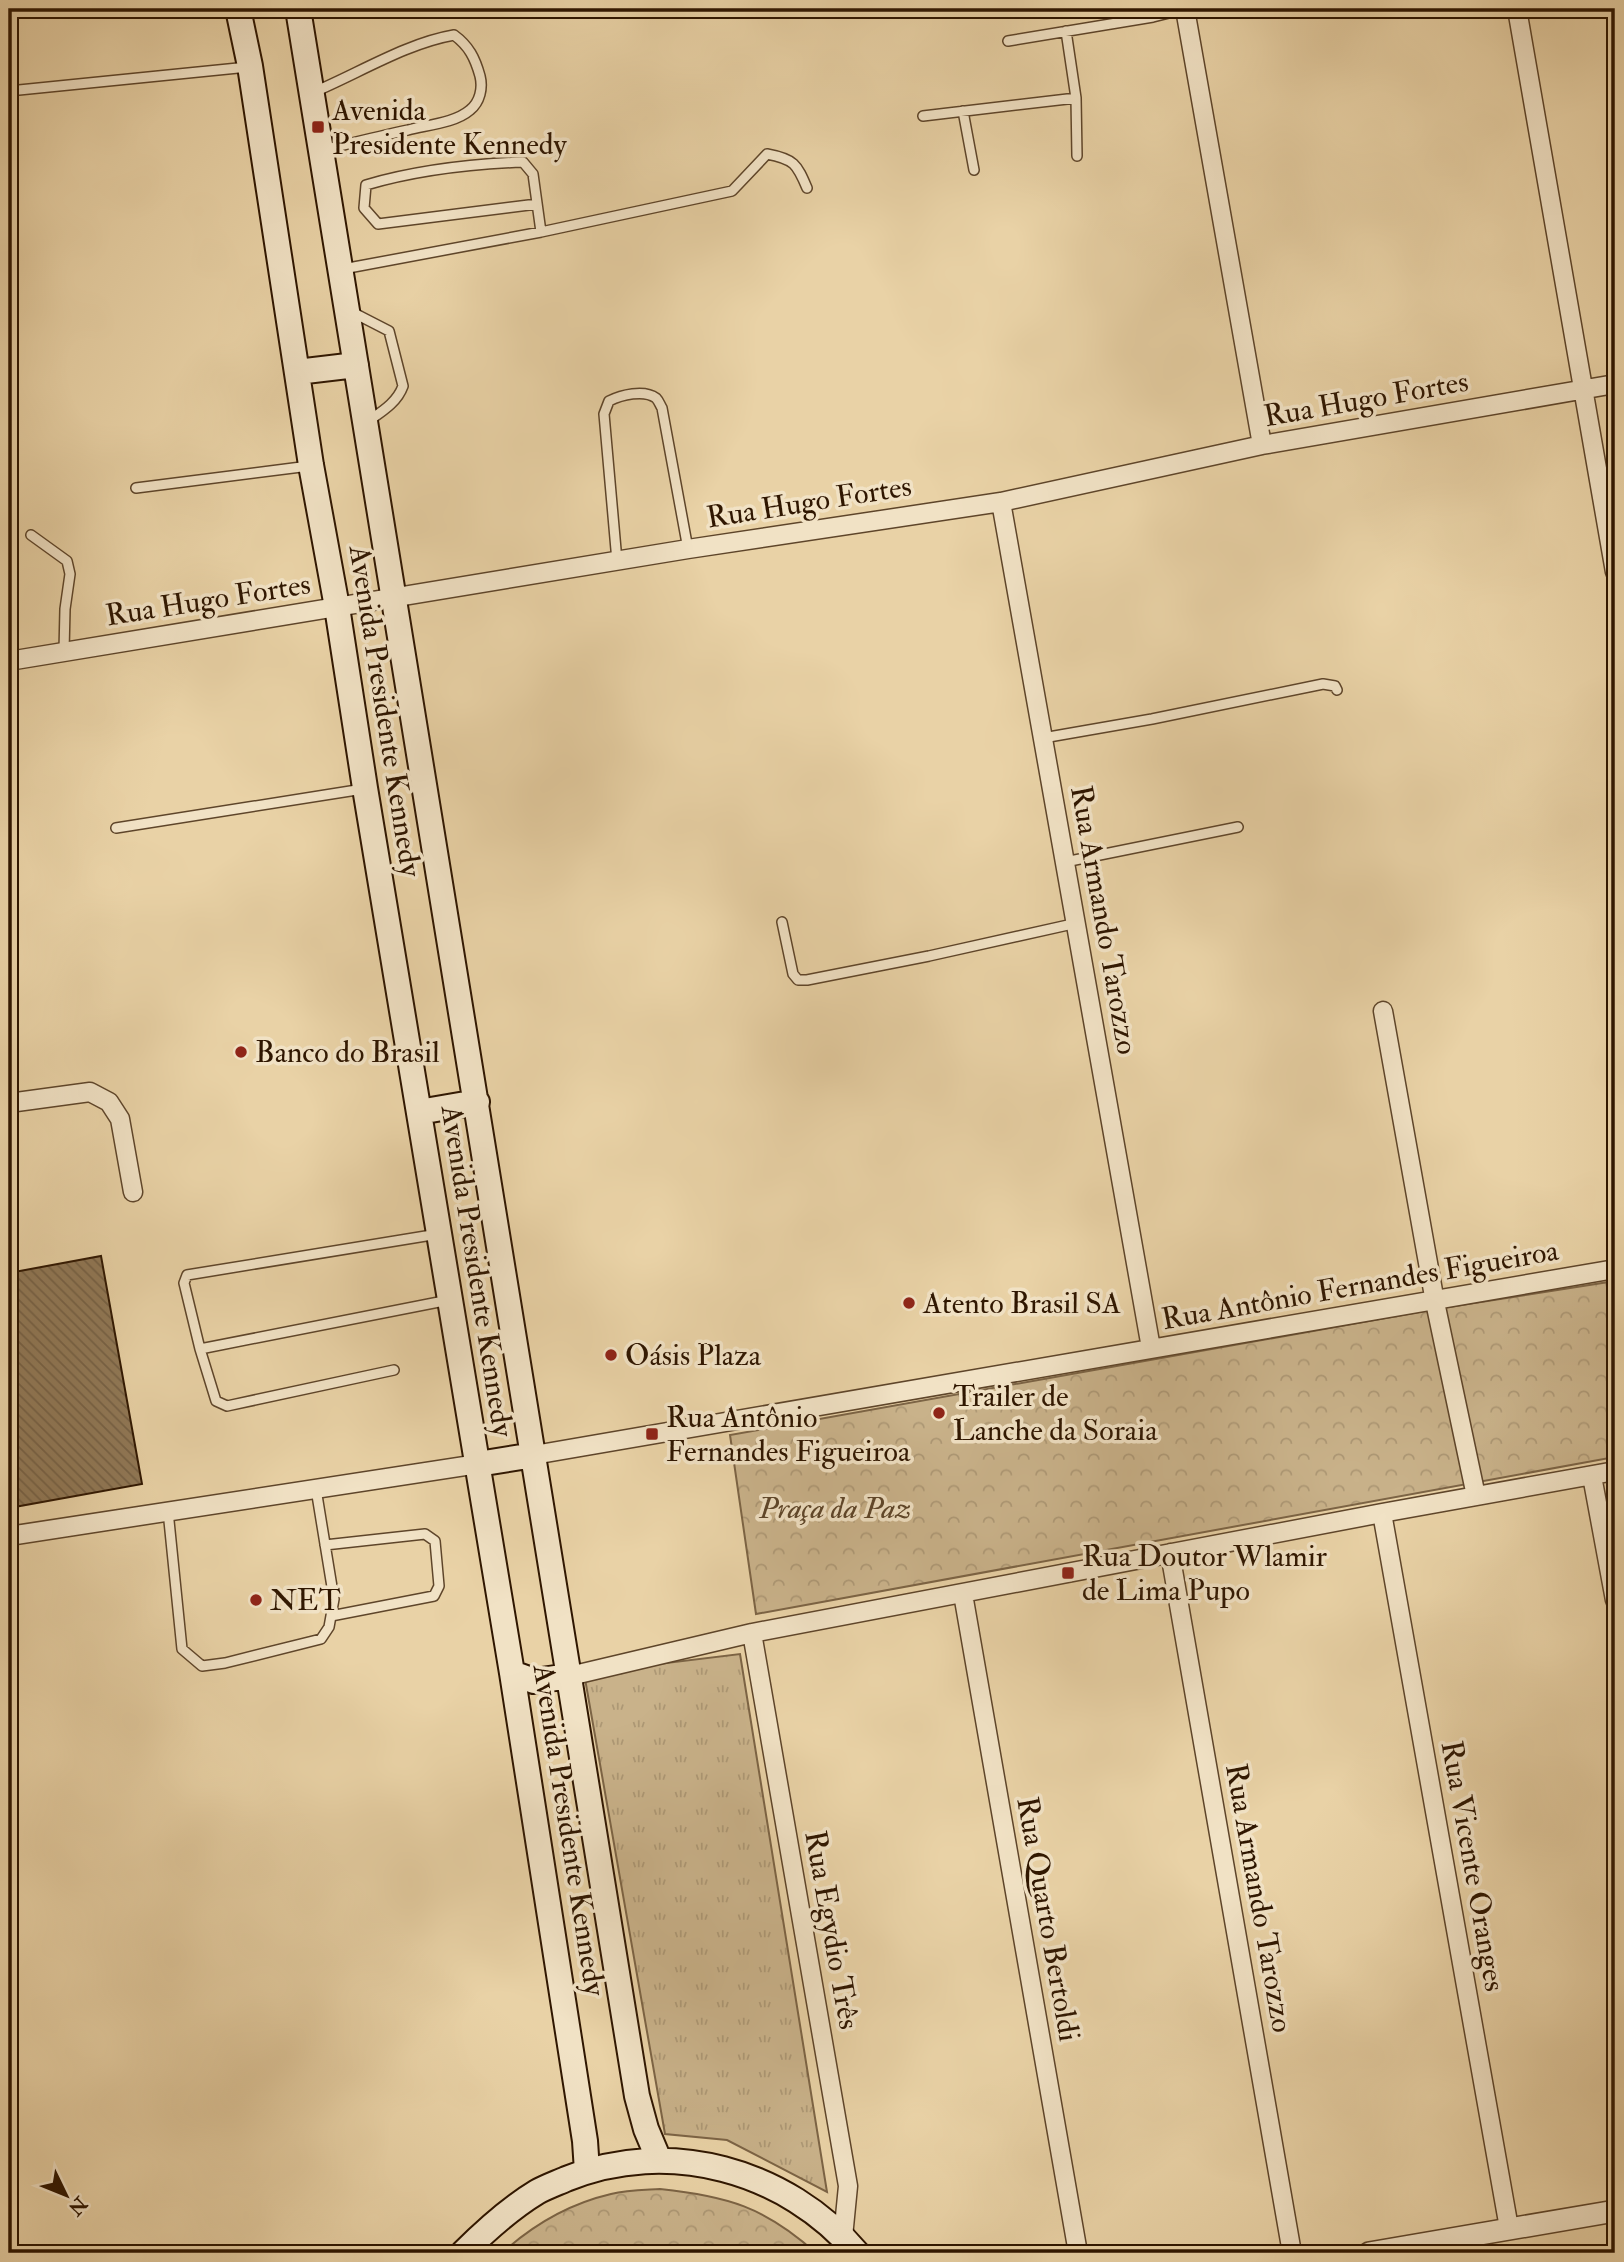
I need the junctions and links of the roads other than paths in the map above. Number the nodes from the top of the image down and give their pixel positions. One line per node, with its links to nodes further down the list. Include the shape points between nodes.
1 (238, 9): 7 (main road, Avenida Presidente Kennedy)
2 (298, 9): 9 (main road, Avenida Presidente Kennedy)
3 (1185, 9): 5 (lane); 26 (street)
4 (1517, 9): 24 (street)
5 (1066, 31): 6 (lane); 10 (lane)
6 (1008, 41)
7 (250, 66): 8 (lane); 22 (main road, Avenida Presidente Kennedy)
8 (9, 91)
9 (313, 93): 13 (main road, Avenida Presidente Kennedy); 13 (lane, via 404,51 454,35 476,61 482,84 470,111 437,125)
10 (1076, 98): 11 (lane); 14 (lane)
11 (963, 111): 12 (lane); 15 (lane)
12 (923, 116)
13 (321, 151): 19 (main road, Avenida Presidente Kennedy)
14 (1077, 156)
15 (974, 170)
16 (807, 188): 18 (lane, via 786,157 767,154 732,191)
17 (537, 204): 17 (lane, via 533,174 523,162 477,163 366,185 364,208 378,224); 18 (lane)
18 (541, 232): 19 (lane)
19 (341, 270): 20 (main road, Avenida Presidente Kennedy)
20 (347, 310): 21 (main road, Avenida Presidente Kennedy); 25 (lane, via 389,331 402,386 400,395)
21 (356, 365): 22 (main road); 25 (main road, Avenida Presidente Kennedy)
22 (297, 372): 27 (main road, Avenida Presidente Kennedy)
23 (1615, 384): 24 (street, Rua Hugo Fortes)
24 (1585, 388): 26 (street, Rua Hugo Fortes); 33 (street)
25 (365, 423): 34 (main road, Avenida Presidente Kennedy)
26 (1262, 445): 29 (street, Rua Hugo Fortes)
27 (311, 466): 28 (lane); 35 (main road, Avenida Presidente Kennedy)
28 (136, 488)
29 (1001, 502): 31 (street, Rua Hugo Fortes); 39 (street, Rua Armando Tarozzo)
30 (32, 535): 36 (lane, via 67,561)
31 (688, 549): 32 (street, Rua Hugo Fortes); 32 (lane, via 662,408 656,398 642,394 619,396 609,401 604,414)
32 (617, 561): 34 (street, Rua Hugo Fortes)
33 (1615, 572)
34 (393, 597): 35 (street, Rua Hugo Fortes); 47 (main road, Avenida Presidente Kennedy)
35 (337, 607): 36 (street, Rua Hugo Fortes); 40 (main road, Avenida Presidente Kennedy)
36 (64, 651): 37 (street, Rua Hugo Fortes)
37 (9, 661)
38 (1337, 690): 39 (lane, via 1329,683)
39 (1043, 738): 43 (street, Rua Armando Tarozzo)
40 (365, 788): 42 (lane); 49 (main road, Avenida Presidente Kennedy)
41 (1238, 827): 43 (lane)
42 (116, 828)
43 (1065, 862): 45 (street, Rua Armando Tarozzo)
44 (782, 922): 45 (lane, via 793,974 807,980)
45 (1077, 923): 55 (street, Rua Armando Tarozzo)
46 (1383, 1011): 54 (street)
47 (477, 1102): 49 (main road); 58 (main road, Avenida Presidente Kennedy)
48 (9, 1103): 50 (street, via 90,1092 109,1102 120,1119)
49 (419, 1112): 51 (main road, Avenida Presidente Kennedy)
50 (133, 1192)
51 (440, 1234): 53 (main road, Avenida Presidente Kennedy); 56 (lane, via 187,1275 184,1283)
52 (1615, 1269): 54 (street, Rua Antônio Fernandes Figueiroa)
53 (450, 1300): 56 (lane); 59 (main road, Avenida Presidente Kennedy)
54 (1435, 1302): 55 (street, Rua Antônio Fernandes Figueiroa); 63 (street)
55 (1152, 1348): 58 (street, Rua Antônio Fernandes Figueiroa)
56 (200, 1349): 57 (lane, via 216,1401 227,1406)
57 (394, 1370)
58 (534, 1455): 59 (main road); 74 (main road, Avenida Presidente Kennedy)
59 (478, 1464): 62 (street); 73 (main road, Avenida Presidente Kennedy)
60 (1615, 1471): 61 (street)
61 (1592, 1475): 63 (street); 70 (street)
62 (316, 1489): 64 (street); 67 (lane)
63 (1476, 1496): 65 (street)
64 (168, 1511): 66 (street); 71 (lane, via 182,1649 202,1666 321,1639)
65 (1382, 1513): 68 (street); 78 (street, Rua Vicente Oranges)
66 (9, 1536)
67 (326, 1545): 71 (lane, via 334,1599); 71 (lane, via 425,1534 435,1541 439,1586 434,1596)
68 (1170, 1553): 69 (street); 83 (street, Rua Armando Tarozzo)
69 (963, 1594): 72 (street); 82 (street, Rua Quarto Bertoldi)
70 (1615, 1600)
71 (331, 1616)
72 (752, 1633): 74 (street); 79 (street, Rua Egydio Três, via 848,2186)
73 (512, 1673): 74 (main road, via 534,1681); 76 (main road, Avenida Presidente Kennedy)
74 (569, 1676): 75 (main road, Avenida Presidente Kennedy, via 637,2096)
75 (659, 2160): 76 (main road); 79 (main road, via 710,2165 759,2180 804,2204)
76 (587, 2171): 81 (main road, via 539,2191 496,2220)
77 (1615, 2211): 78 (street)
78 (1509, 2228): 80 (street)
79 (850, 2245)
80 (1398, 2251): 84 (street)
81 (463, 2253)
82 (1078, 2253)
83 (1292, 2253)
84 (1369, 2253)

